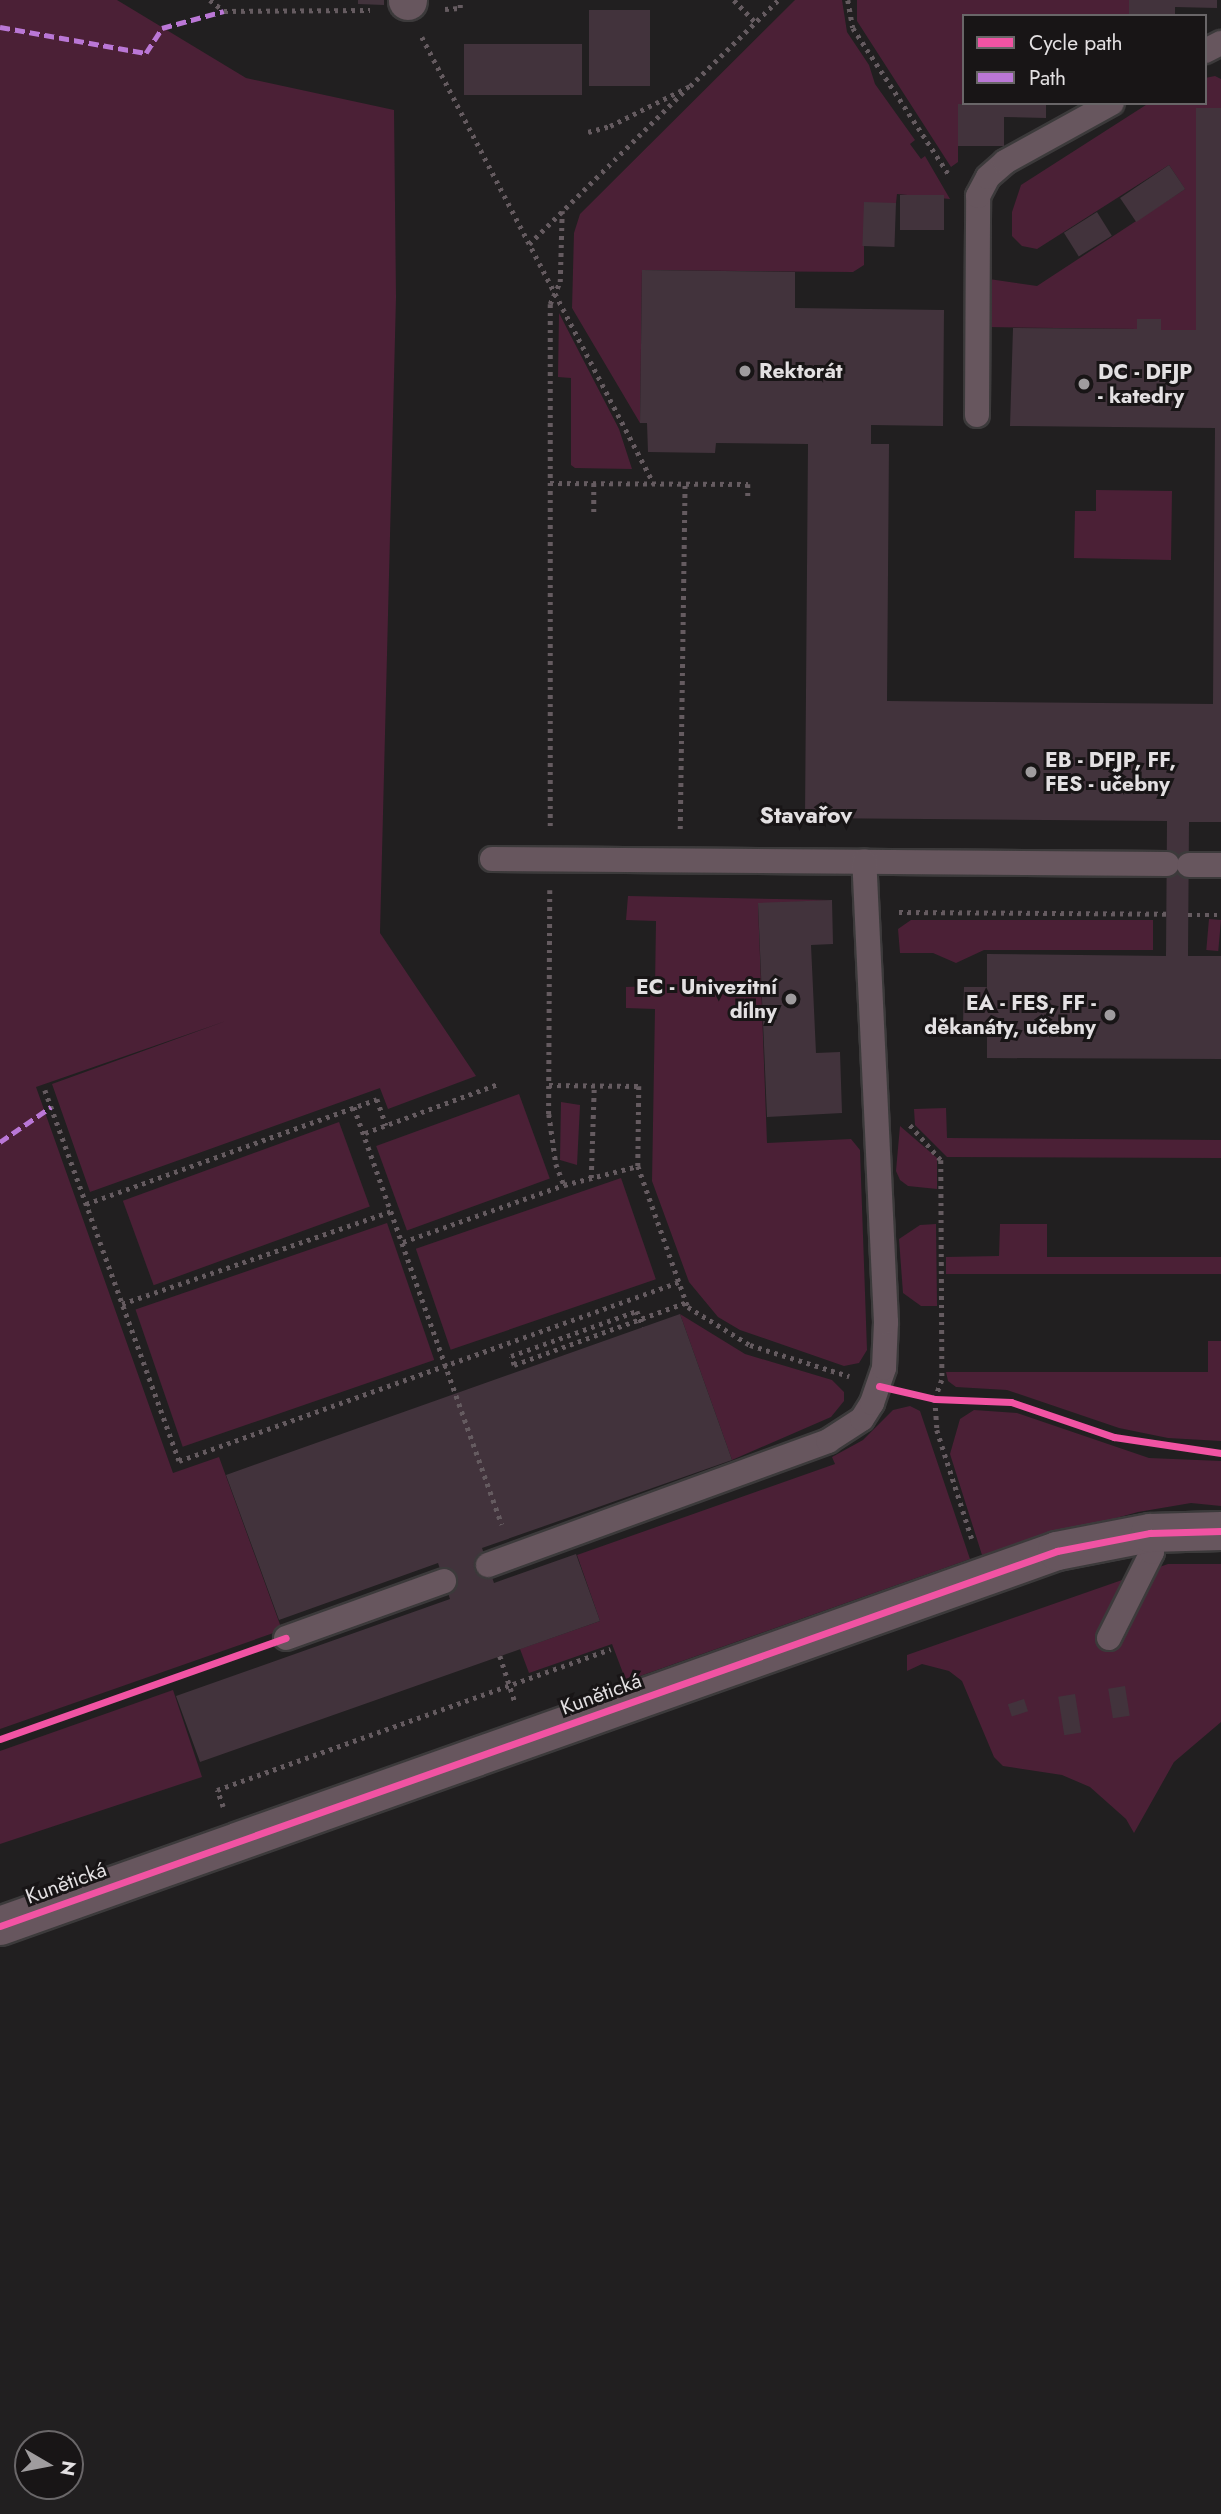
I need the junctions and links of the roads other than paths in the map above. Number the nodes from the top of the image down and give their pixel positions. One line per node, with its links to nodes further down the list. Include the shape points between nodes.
1 (1108, 105): 2 (lane, via 1005,162 988,177 978,195)
2 (977, 415)
3 (492, 859): 4 (lane)
4 (864, 862): 5 (lane); 7 (lane, via 886,1322 879,1386 862,1419 828,1441)
5 (1221, 865)
6 (1186, 1531): 10 (lane, via 1152,1552); 11 (street, Kunětická, via 1057,1550)
7 (488, 1565)
8 (444, 1581): 9 (lane)
9 (286, 1638)
10 (1109, 1638)
11 (0, 1926)

